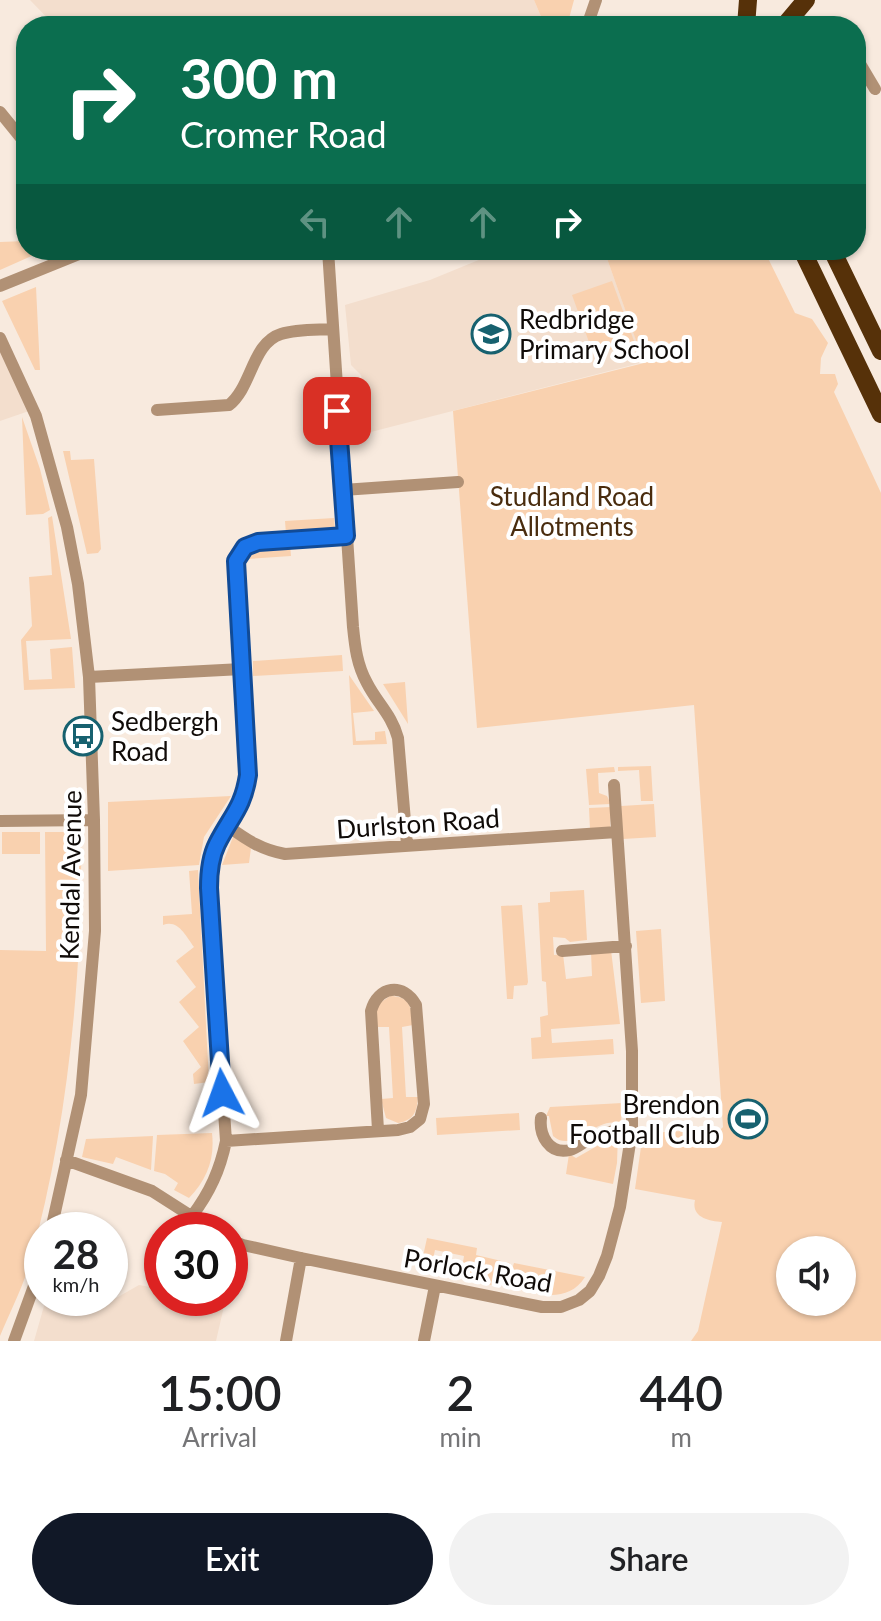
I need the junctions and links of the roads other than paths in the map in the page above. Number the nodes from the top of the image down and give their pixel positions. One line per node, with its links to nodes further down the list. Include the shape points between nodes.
1 (806, 0): 2 (highway)
2 (792, 16)
3 (866, 72): 4 (street)
4 (879, 92)
5 (0, 112): 6 (street)
6 (16, 132)
7 (64, 260): 11 (street)
8 (329, 260): 12 (street)
9 (807, 260): 16 (highway)
10 (837, 260): 14 (highway)
11 (0, 286)
12 (333, 329): 15 (street, via 271,338 229,405); 18 (street)
13 (0, 338): 21 (street, Kendal Avenue, via 36,416 67,527)
14 (881, 351)
15 (157, 410)
16 (881, 414)
17 (458, 482): 18 (street)
18 (343, 490): 19 (street)
19 (346, 536): 20 (street, via 258,542 237,557); 27 (street, via 356,653 398,738)
20 (242, 669): 21 (street); 25 (street, via 248,775 244,798)
21 (89, 677): 23 (street, Kendal Avenue)
22 (614, 785): 26 (street, Porlock Road)
23 (94, 820): 24 (street); 34 (street, Kendal Avenue, via 93,946 81,1095)
24 (0, 821)
25 (229, 827): 27 (street, Durlston Road, via 268,851 285,854); 33 (street, via 209,868)
26 (617, 832): 27 (street, Durlston Road); 28 (street, Porlock Road)
27 (407, 845)
28 (626, 946): 29 (street); 32 (street, Porlock Road)
29 (569, 955)
30 (541, 1118): 32 (street, via 534,1134 560,1150 618,1129)
31 (378, 1130): 31 (street, via 410,1127 420,1119 424,1104 416,1005 399,989 384,990 371,1011); 33 (street)
32 (632, 1130): 40 (street, Porlock Road, via 607,1256 590,1291 579,1300 542,1307)
33 (226, 1141): 37 (street, via 221,1167)
34 (66, 1160): 35 (street, Kendal Avenue); 36 (street, via 152,1191)
35 (55, 1212)
36 (186, 1212)
37 (195, 1212)
38 (248, 1246): 39 (street, Porlock Road)
39 (301, 1258): 40 (street, Porlock Road); 43 (street)
40 (435, 1286): 44 (street)
41 (24, 1314): 42 (street)
42 (14, 1341)
43 (286, 1341)
44 (424, 1341)

